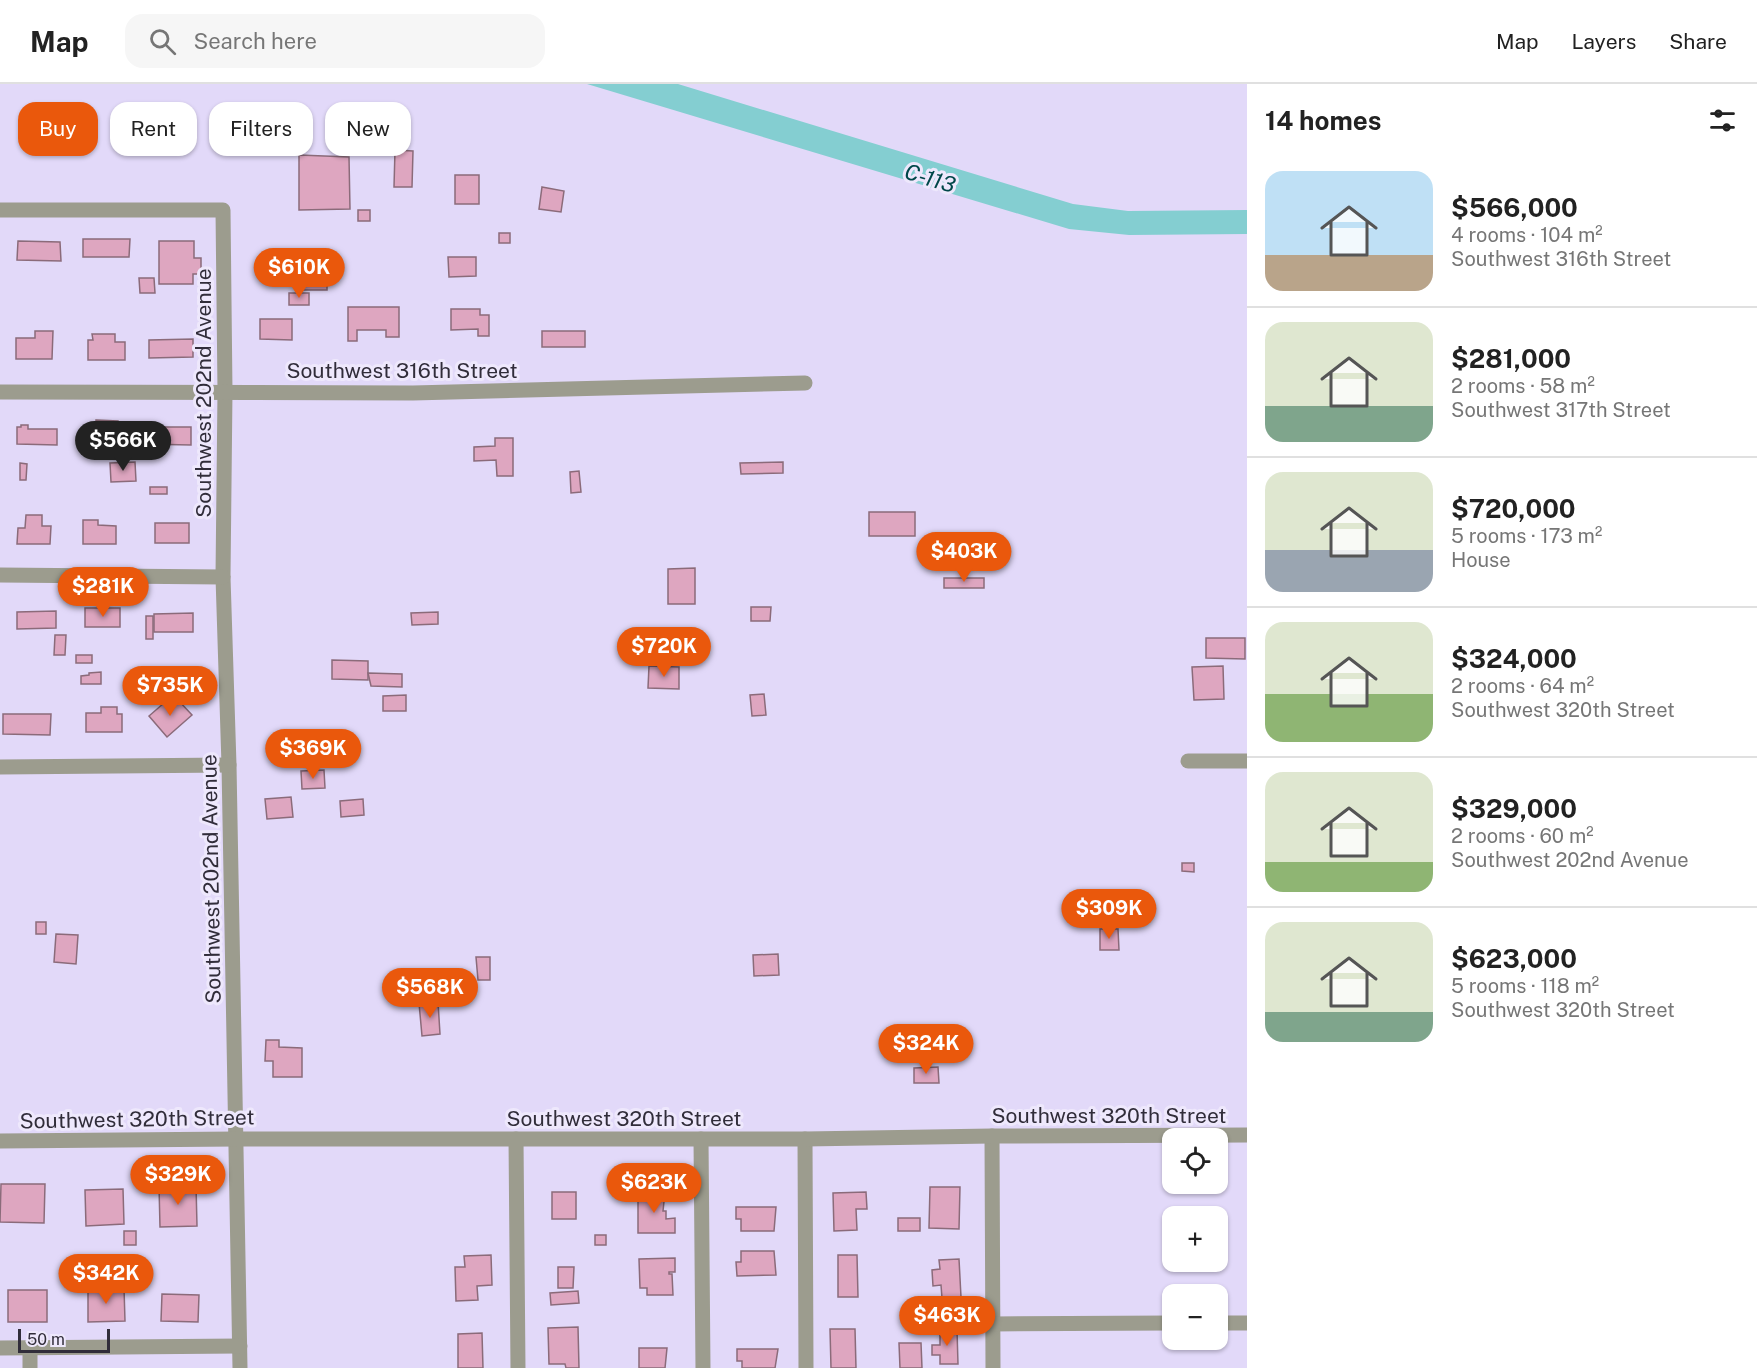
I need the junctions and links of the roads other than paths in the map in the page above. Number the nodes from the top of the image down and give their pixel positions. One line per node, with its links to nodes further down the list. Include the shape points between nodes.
1 (0, 210): 3 (street, Southwest 202nd Avenue, via 223,210)
2 (805, 383): 3 (street, Southwest 316th Street, via 437,392)
3 (225, 391): 4 (street, Southwest 316th Street); 6 (street, Southwest 202nd Avenue)
4 (0, 392)
5 (0, 575): 6 (street)
6 (223, 578): 9 (street, Southwest 202nd Avenue)
7 (1188, 761): 8 (street)
8 (1247, 761)
9 (229, 765): 10 (street); 13 (street, Southwest 202nd Avenue)
10 (0, 766)
11 (1247, 1135): 12 (street, Southwest 320th Street)
12 (992, 1136): 16 (street, Southwest 320th Street); 21 (street)
13 (237, 1139): 14 (street, Southwest 320th Street); 17 (street, Southwest 320th Street); 22 (street, Southwest 202nd Avenue)
14 (516, 1139): 15 (street, Southwest 320th Street); 27 (street)
15 (701, 1139): 16 (street, Southwest 320th Street); 28 (street)
16 (805, 1139): 29 (street)
17 (0, 1141)
18 (1162, 1323): 21 (street)
19 (1228, 1323): 20 (street)
20 (1247, 1323)
21 (993, 1324): 30 (street)
22 (240, 1346): 23 (street); 26 (street, Southwest 202nd Avenue)
23 (30, 1347): 24 (street); 25 (street)
24 (0, 1348)
25 (30, 1368)
26 (240, 1368)
27 (518, 1368)
28 (703, 1368)
29 (806, 1368)
30 (993, 1368)

